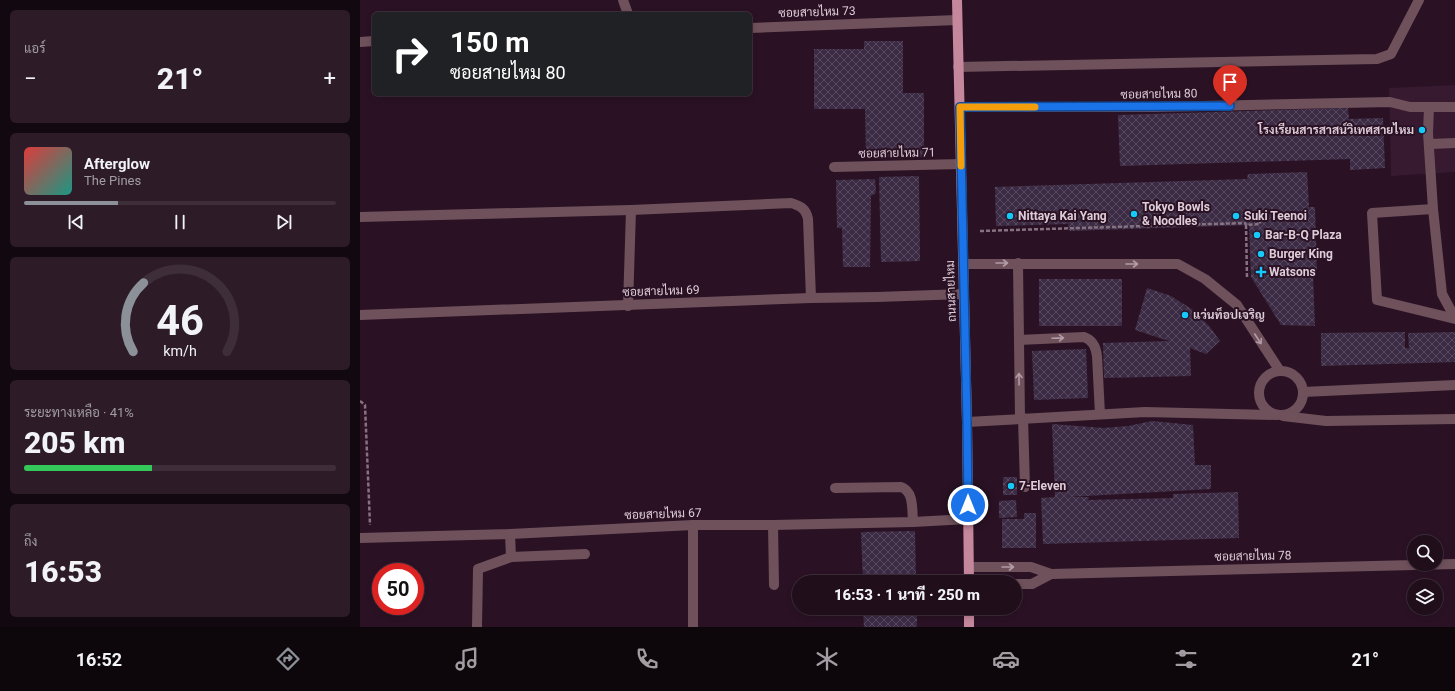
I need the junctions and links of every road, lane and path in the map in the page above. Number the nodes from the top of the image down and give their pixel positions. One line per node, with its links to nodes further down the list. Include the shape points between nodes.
1 (623, 0): 4 (street)
2 (957, 0): 5 (main road, ถนนสายไหม)
3 (1419, 0): 9 (street, via 1391,54 1378,59)
4 (627, 12)
5 (957, 20): 6 (street, ซอยสายไหม 73); 9 (main road, ถนนสายไหม)
6 (752, 28)
7 (372, 41): 8 (street)
8 (360, 42)
9 (958, 67): 10 (main road, ถนนสายไหม)
10 (960, 107): 11 (street, ซอยสายไหม 80, via 1155,107 1390,102 1410,107); 15 (main road, ถนนสายไหม)
11 (1429, 107): 12 (street, ซอยสายไหม 80); 14 (street)
12 (1455, 107)
13 (1455, 143): 14 (street)
14 (1430, 144): 17 (street)
15 (961, 164): 16 (street, ซอยสายไหม 71); 24 (main road, ถนนสายไหม)
16 (834, 168)
17 (1433, 209): 30 (street, via 1442,294); 30 (street, via 1372,213 1378,300)
18 (631, 210): 19 (street); 27 (street, via 791,203 800,206 808,219); 28 (street)
19 (360, 217)
20 (1260, 220): 21 (path, via 1260,224)
21 (1246, 226): 22 (path, via 1245,223 1200,223); 25 (path)
22 (980, 231)
23 (1018, 263): 24 (street, one-way to 23); 31 (street); 32 (street, one-way to 32, via 1178,264 1205,279 1237,305)
24 (963, 264): 26 (main road, ถนนสายไหม)
25 (1247, 278)
26 (964, 294): 27 (street, ซอยสายไหม 69); 40 (main road, ถนนสายไหม)
27 (811, 298): 28 (street, ซอยสายไหม 69)
28 (628, 306): 29 (street, ซอยสายไหม 69)
29 (360, 315)
30 (1455, 319)
31 (1019, 340): 36 (street, one-way to 36, via 1084,337 1092,342 1096,347); 38 (street, one-way to 31)
32 (1280, 371): 34 (street, via 1293,374 1302,385); 37 (street, via 1266,376 1258,395 1264,408)
33 (1455, 385): 34 (street)
34 (1303, 392): 37 (street, via 1300,405 1289,414)
35 (360, 401): 49 (path, via 365,405)
36 (1100, 414): 37 (street, via 1145,412); 38 (street)
37 (1279, 415): 39 (street, via 1326,421)
38 (1022, 418): 40 (street); 41 (street)
39 (1455, 419)
40 (967, 422): 43 (main road, ถนนสายไหม)
41 (1025, 487)
42 (835, 488): 44 (street, via 906,489 910,493)
43 (968, 519): 44 (street, ซอยสายไหม 67); 53 (main road, ถนนสายไหม)
44 (913, 522): 46 (street, ซอยสายไหม 67)
45 (694, 525): 46 (street, ซอยสายไหม 67); 47 (street, ซอยสายไหม 67); 60 (street)
46 (772, 525): 57 (street)
47 (510, 534): 49 (street, ซอยสายไหม 67); 51 (street)
48 (360, 538): 49 (street, ซอยสายไหม 67)
49 (371, 538)
50 (584, 554): 51 (street)
51 (510, 557): 59 (street, via 478,569)
52 (1455, 564): 54 (street, ซอยสายไหม 78)
53 (969, 566): 54 (street, ซอยสายไหม 78, one-way to 54, via 1031,567); 55 (main road, ถนนสายไหม)
54 (1051, 574): 56 (street, ซอยสายไหม 78, via 1032,584)
55 (969, 575)
56 (1022, 584)
57 (774, 585)
58 (969, 615): 61 (main road)
59 (477, 627)
60 (693, 627)
61 (969, 627)

